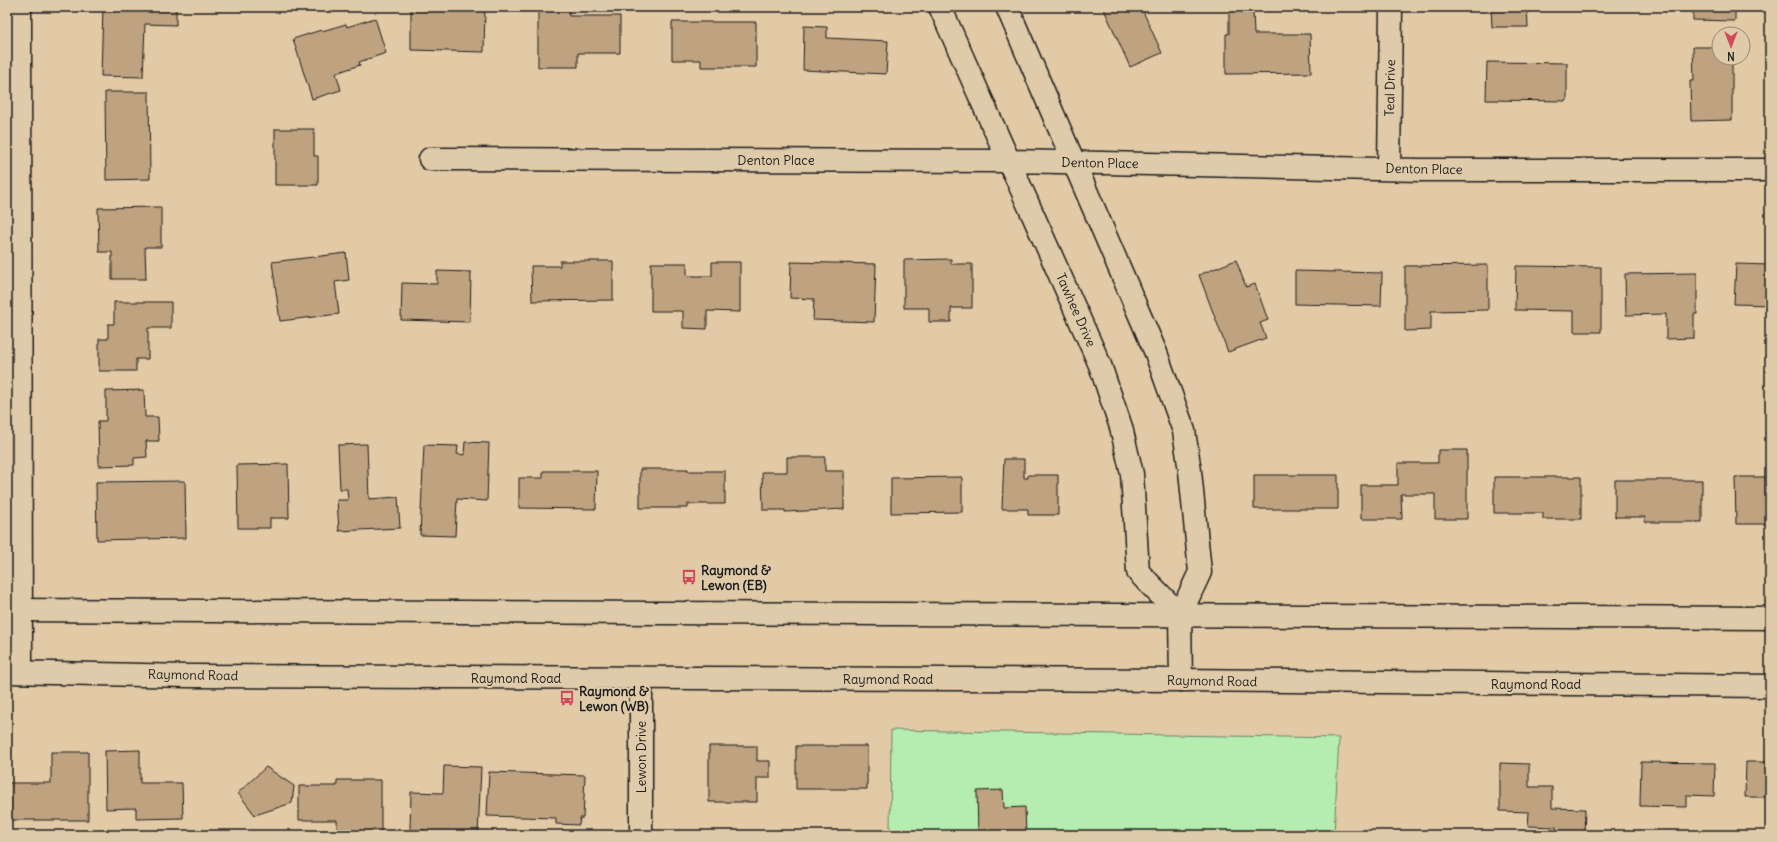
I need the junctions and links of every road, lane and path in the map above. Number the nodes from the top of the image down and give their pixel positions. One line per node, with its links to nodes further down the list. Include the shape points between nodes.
1 (20, 7): 10 (street)
2 (940, 7): 6 (street, Tawhee Drive)
3 (1007, 7): 7 (street)
4 (1391, 7): 8 (street, Teal Drive)
5 (430, 159): 6 (street, Denton Place)
6 (1009, 161): 7 (street, Denton Place); 11 (street, Tawhee Drive, via 1100,365 1121,427 1132,474 1138,572)
7 (1075, 162): 8 (street, Denton Place); 11 (street, via 1156,353 1184,431 1200,572)
8 (1389, 169): 9 (street, Denton Place)
9 (1770, 170)
10 (13, 610): 11 (street); 13 (street)
11 (1180, 615): 12 (street); 15 (street)
12 (1770, 618)
13 (14, 672): 14 (street, Raymond Road)
14 (641, 679): 15 (street, Raymond Road); 17 (street, Lewon Drive)
15 (1181, 680): 16 (street, Raymond Road)
16 (1770, 686)
17 (641, 835)

